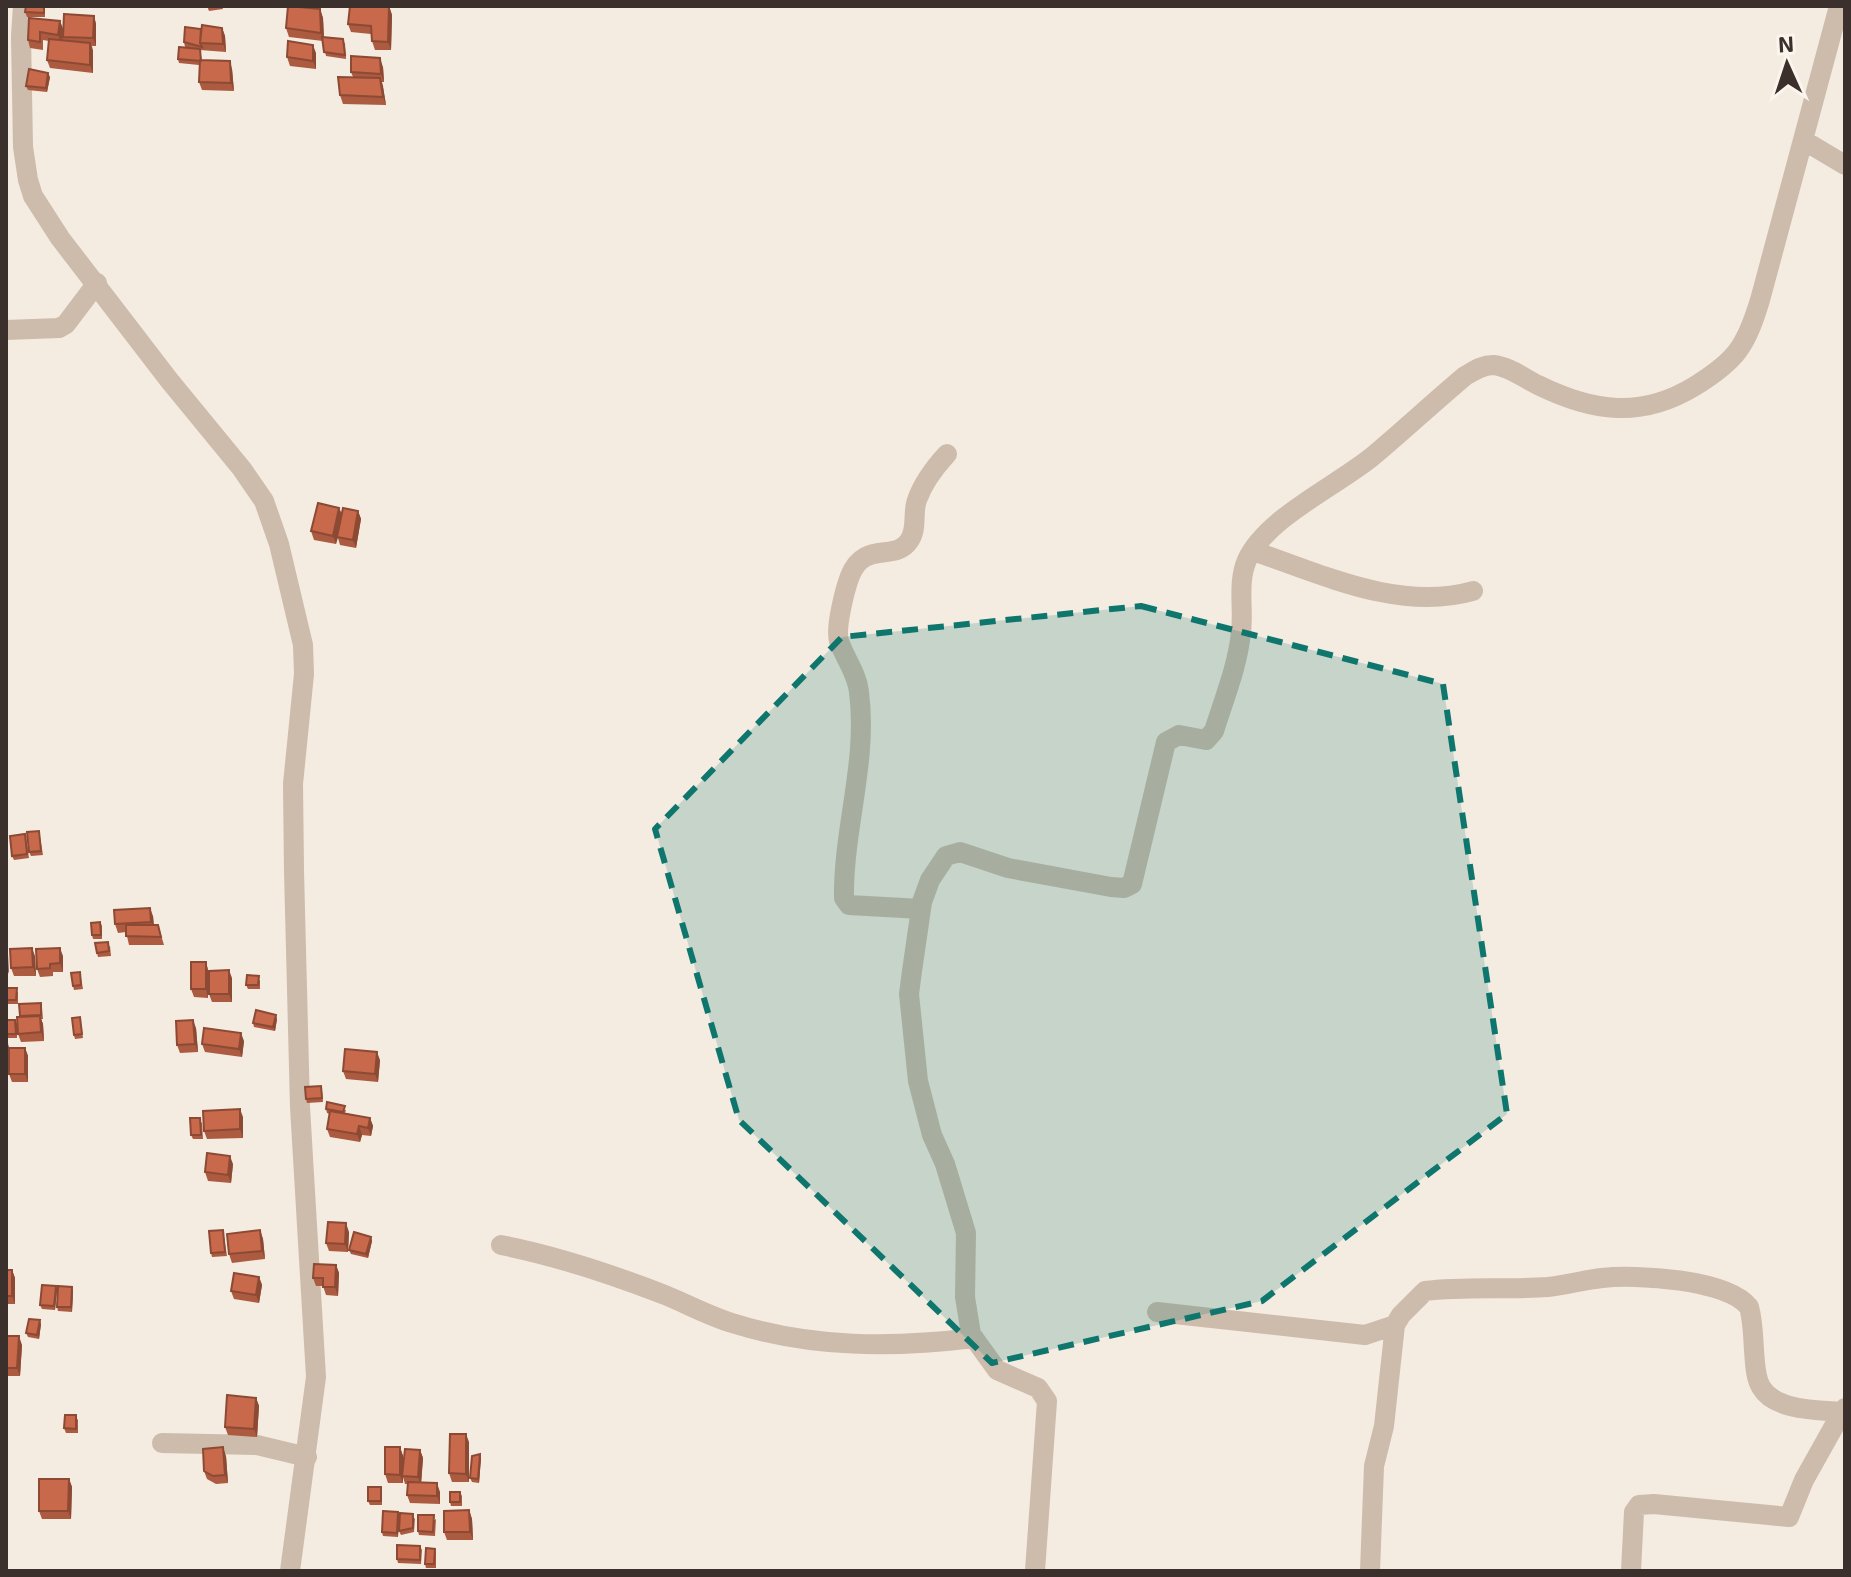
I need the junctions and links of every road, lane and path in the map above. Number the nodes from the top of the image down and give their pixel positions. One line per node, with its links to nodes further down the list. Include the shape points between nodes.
1 (23, 6): 5 (street, via 28,180 60,238)
2 (1839, 6): 3 (street)
3 (1803, 140): 4 (street); 8 (street, via 1749,334 1736,354 1705,379 1671,400 1624,410 1581,403 1501,366 1480,367 1372,457 1270,530)
4 (1845, 165)
5 (97, 283): 6 (street, via 59,328); 17 (street, via 264,501 303,645 293,784 300,1107 316,1377)
6 (6, 330)
7 (947, 454): 10 (street, via 917,501 908,544 858,562 837,629 857,678 861,736 844,898 849,905)
8 (1253, 551): 9 (street, via 1387,594 1455,596); 10 (street, via 1241,590 1238,652 1214,731 1206,740 1179,735 1166,742 1132,884 1111,887 1008,868 955,852 944,858 930,880)
9 (1473, 591)
10 (921, 909): 14 (street, via 909,994 918,1081 966,1233 966,1312)
11 (501, 1245): 14 (street, via 552,1255 730,1323 798,1339 893,1345)
12 (1157, 1312): 13 (street, via 1365,1335)
13 (1395, 1325): 15 (street, via 1425,1291 1549,1287 1638,1276 1714,1288 1749,1307 1757,1374 1769,1396 1787,1404); 20 (street, via 1374,1466)
14 (974, 1338): 19 (street, via 997,1370 1043,1390 1047,1401)
15 (1844, 1410): 21 (street, via 1789,1517 1639,1505 1634,1512)
16 (162, 1443): 17 (street, via 257,1445)
17 (307, 1457): 18 (street)
18 (290, 1571)
19 (1035, 1571)
20 (1370, 1571)
21 (1631, 1571)

